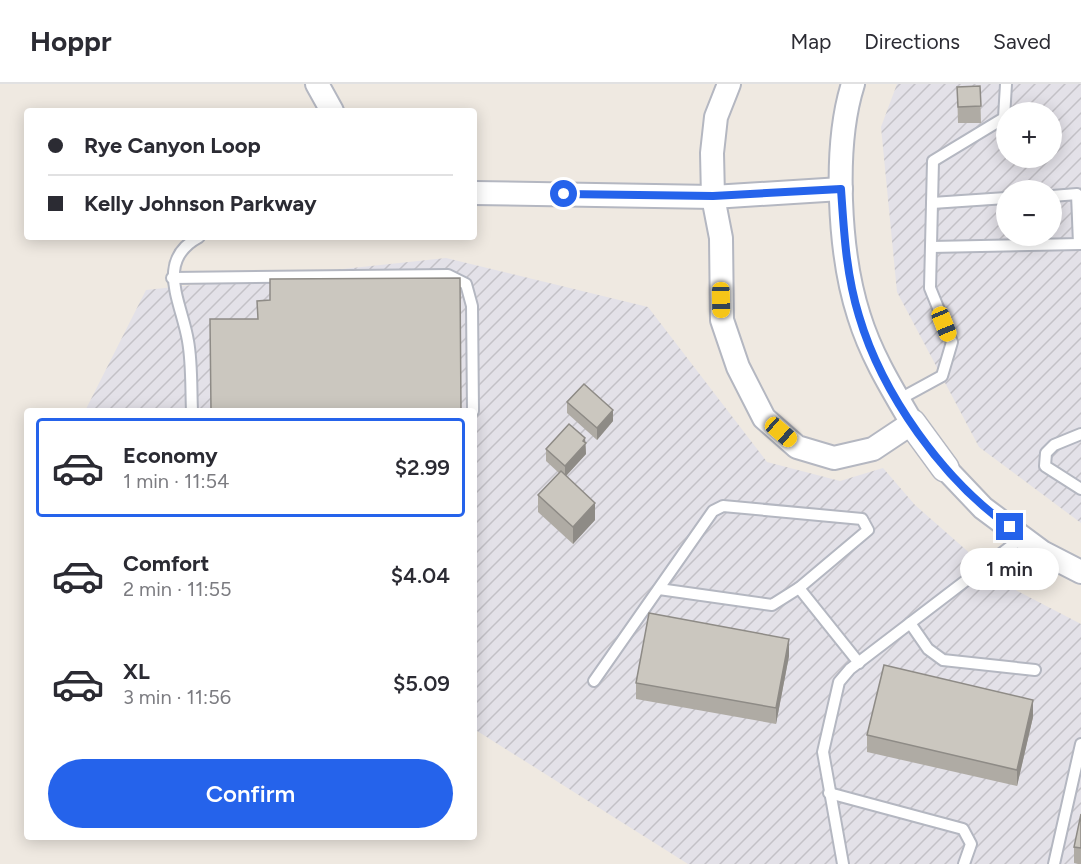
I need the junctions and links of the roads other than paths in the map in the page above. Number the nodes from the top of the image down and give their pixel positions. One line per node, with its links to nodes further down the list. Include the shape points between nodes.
1 (318, 84): 5 (street)
2 (729, 84): 9 (street, via 716,117)
3 (853, 84): 6 (street, via 842,146)
4 (1006, 84): 11 (lane, via 1004,118 933,161)
5 (330, 108)
6 (841, 189): 9 (street); 16 (street, via 847,266 859,316 880,369)
7 (477, 193): 9 (street)
8 (1062, 195): 13 (lane, via 1077,194)
9 (713, 196): 19 (street, via 721,238 722,320 738,367 764,418 797,447 834,458 873,449)
10 (996, 199): 11 (lane)
11 (932, 203): 14 (lane)
12 (195, 240): 15 (lane, via 179,252)
13 (1080, 244): 14 (lane)
14 (931, 247): 16 (lane, via 930,288 952,342 942,375)
15 (172, 278): 17 (lane, via 189,342); 18 (lane, via 448,275 466,284 472,306)
16 (898, 400): 19 (street)
17 (192, 408)
18 (473, 408)
19 (912, 423): 21 (street)
20 (1081, 435): 22 (lane, via 1054,445 1046,453 1045,466)
21 (945, 468): 23 (street, via 983,508)
22 (1081, 489)
23 (1023, 537): 24 (street, via 1042,552); 27 (lane)
24 (1081, 572)
25 (798, 588): 26 (lane, via 772,605); 26 (lane, via 868,530 862,519 723,506 713,511); 28 (lane)
26 (659, 589): 30 (lane)
27 (910, 623): 28 (lane); 29 (lane, via 928,649 943,660)
28 (859, 663): 32 (lane, via 839,682 823,752)
29 (1035, 670)
30 (594, 681)
31 (1081, 744): 35 (lane)
32 (829, 793): 33 (lane); 34 (lane, via 963,829 971,844)
33 (843, 864)
34 (964, 864)
35 (1054, 864)

